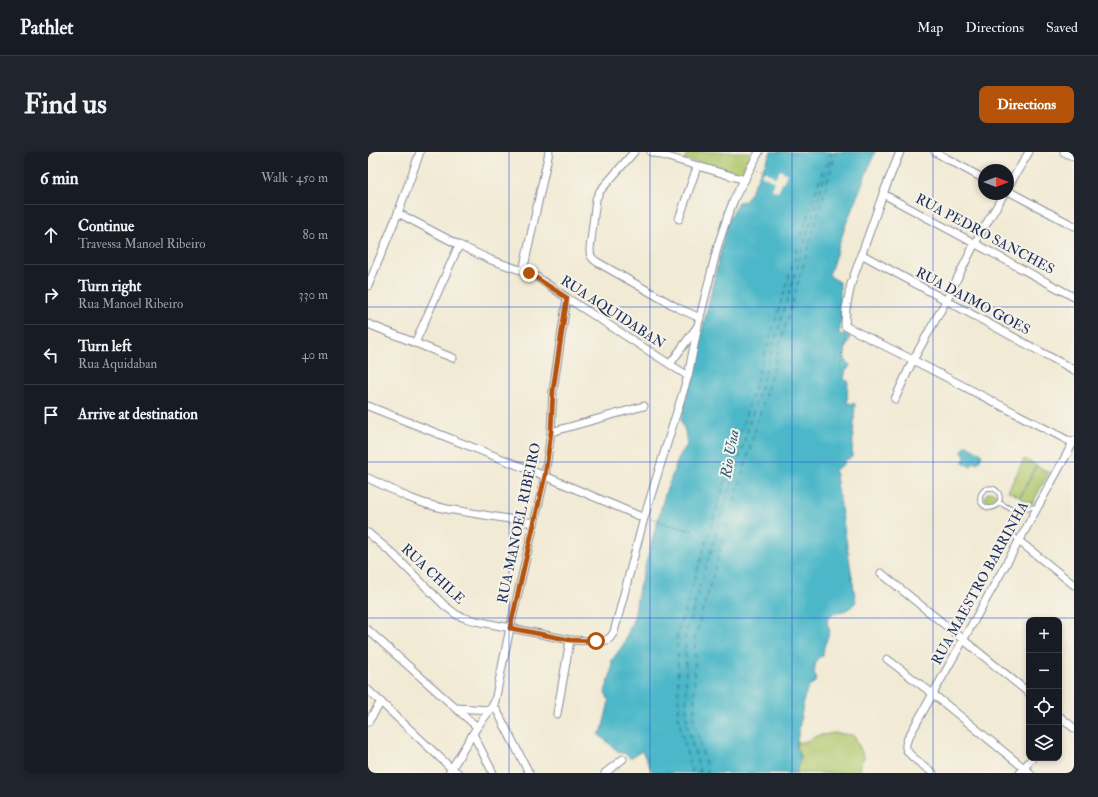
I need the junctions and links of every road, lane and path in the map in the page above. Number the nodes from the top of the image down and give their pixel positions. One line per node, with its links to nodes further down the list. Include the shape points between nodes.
1 (420, 152): 20 (street)
2 (549, 152): 26 (street)
3 (634, 152): 31 (street, via 596,199 590,254 592,259)
4 (652, 152): 11 (street)
5 (900, 152): 17 (street)
6 (935, 152): 13 (street)
7 (1029, 152): 14 (street)
8 (1064, 152): 10 (street)
9 (758, 153): 12 (street)
10 (1074, 157)
11 (697, 167): 15 (street); 21 (street)
12 (751, 167): 15 (street); 16 (path)
13 (978, 175)
14 (1014, 177)
15 (745, 180): 31 (street, via 735,197 718,245)
16 (779, 181)
17 (883, 194): 23 (street, RUA PEDRO SANCHES); 25 (street)
18 (1014, 195): 22 (street)
19 (1000, 200): 23 (street)
20 (398, 213): 24 (street, RUA AQUIDABAN); 27 (street)
21 (678, 219)
22 (1074, 226)
23 (975, 243): 28 (street, RUA PEDRO SANCHES); 30 (street)
24 (459, 245): 26 (street, RUA AQUIDABAN); 34 (street)
25 (861, 254): 30 (street, RUA DAIMO GOES); 33 (street, via 847,300)
26 (523, 271): 29 (street, RUA AQUIDABAN)
27 (368, 286)
28 (1074, 297)
29 (567, 298): 37 (street, RUA AQUIDABAN); 44 (street, RUA MANOEL RIBEIRO, via 553,390)
30 (946, 301): 36 (street); 39 (street, RUA DAIMO GOES)
31 (699, 322): 37 (street); 40 (street)
32 (368, 324): 34 (street)
33 (845, 326): 36 (street); 38 (path)
34 (415, 343): 35 (street)
35 (453, 358)
36 (913, 360): 41 (street); 45 (street)
37 (670, 364): 40 (street, RUA AQUIDABAN)
38 (840, 370)
39 (1074, 370)
40 (688, 376): 51 (street)
41 (895, 399)
42 (368, 406): 46 (street)
43 (644, 406): 44 (street)
44 (551, 432): 46 (street, RUA MANOEL RIBEIRO)
45 (1073, 442): 49 (street, RUA MAESTRO BARRINHA)
46 (545, 476): 51 (street); 52 (street, RUA MANOEL RIBEIRO)
47 (368, 478): 52 (street, via 426,504)
48 (1000, 503): 48 (lane, via 1001,496 994,488 982,492 980,498 985,507 995,508); 50 (lane)
49 (1038, 507): 50 (lane, via 1024,508); 55 (street, RUA MAESTRO BARRINHA)
50 (1020, 514): 55 (lane, via 1010,532)
51 (644, 518): 54 (path); 60 (street, RUA CHILE, via 614,632 604,641)
52 (534, 523): 58 (street, RUA MANOEL RIBEIRO)
53 (368, 533): 58 (street, RUA CHILE, via 452,612 470,620)
54 (690, 533)
55 (1019, 541): 57 (street); 61 (street, RUA MAESTRO BARRINHA)
56 (881, 573): 61 (street)
57 (1074, 585)
58 (510, 628): 60 (street, RUA CHILE); 68 (street, RUA MANOEL RIBEIRO)
59 (368, 630): 67 (street)
60 (570, 640): 69 (street)
61 (963, 640): 64 (street); 65 (street, RUA MAESTRO BARRINHA)
62 (888, 659): 65 (street)
63 (368, 690): 66 (street)
64 (1026, 691)
65 (933, 694): 76 (street); 81 (street, RUA MAESTRO BARRINHA, via 906,744 913,757)
66 (381, 702): 70 (street); 77 (street)
67 (455, 708): 68 (street); 73 (street)
68 (492, 708): 73 (street); 79 (street)
69 (557, 714)
70 (368, 722)
71 (1062, 722): 72 (street)
72 (1074, 728)
73 (475, 731): 77 (street); 78 (street)
74 (623, 759): 80 (street)
75 (1030, 761): 76 (street)
76 (1022, 770): 82 (street)
77 (453, 772)
78 (493, 773)
79 (529, 773)
80 (605, 773)
81 (933, 773)
82 (1030, 773)

